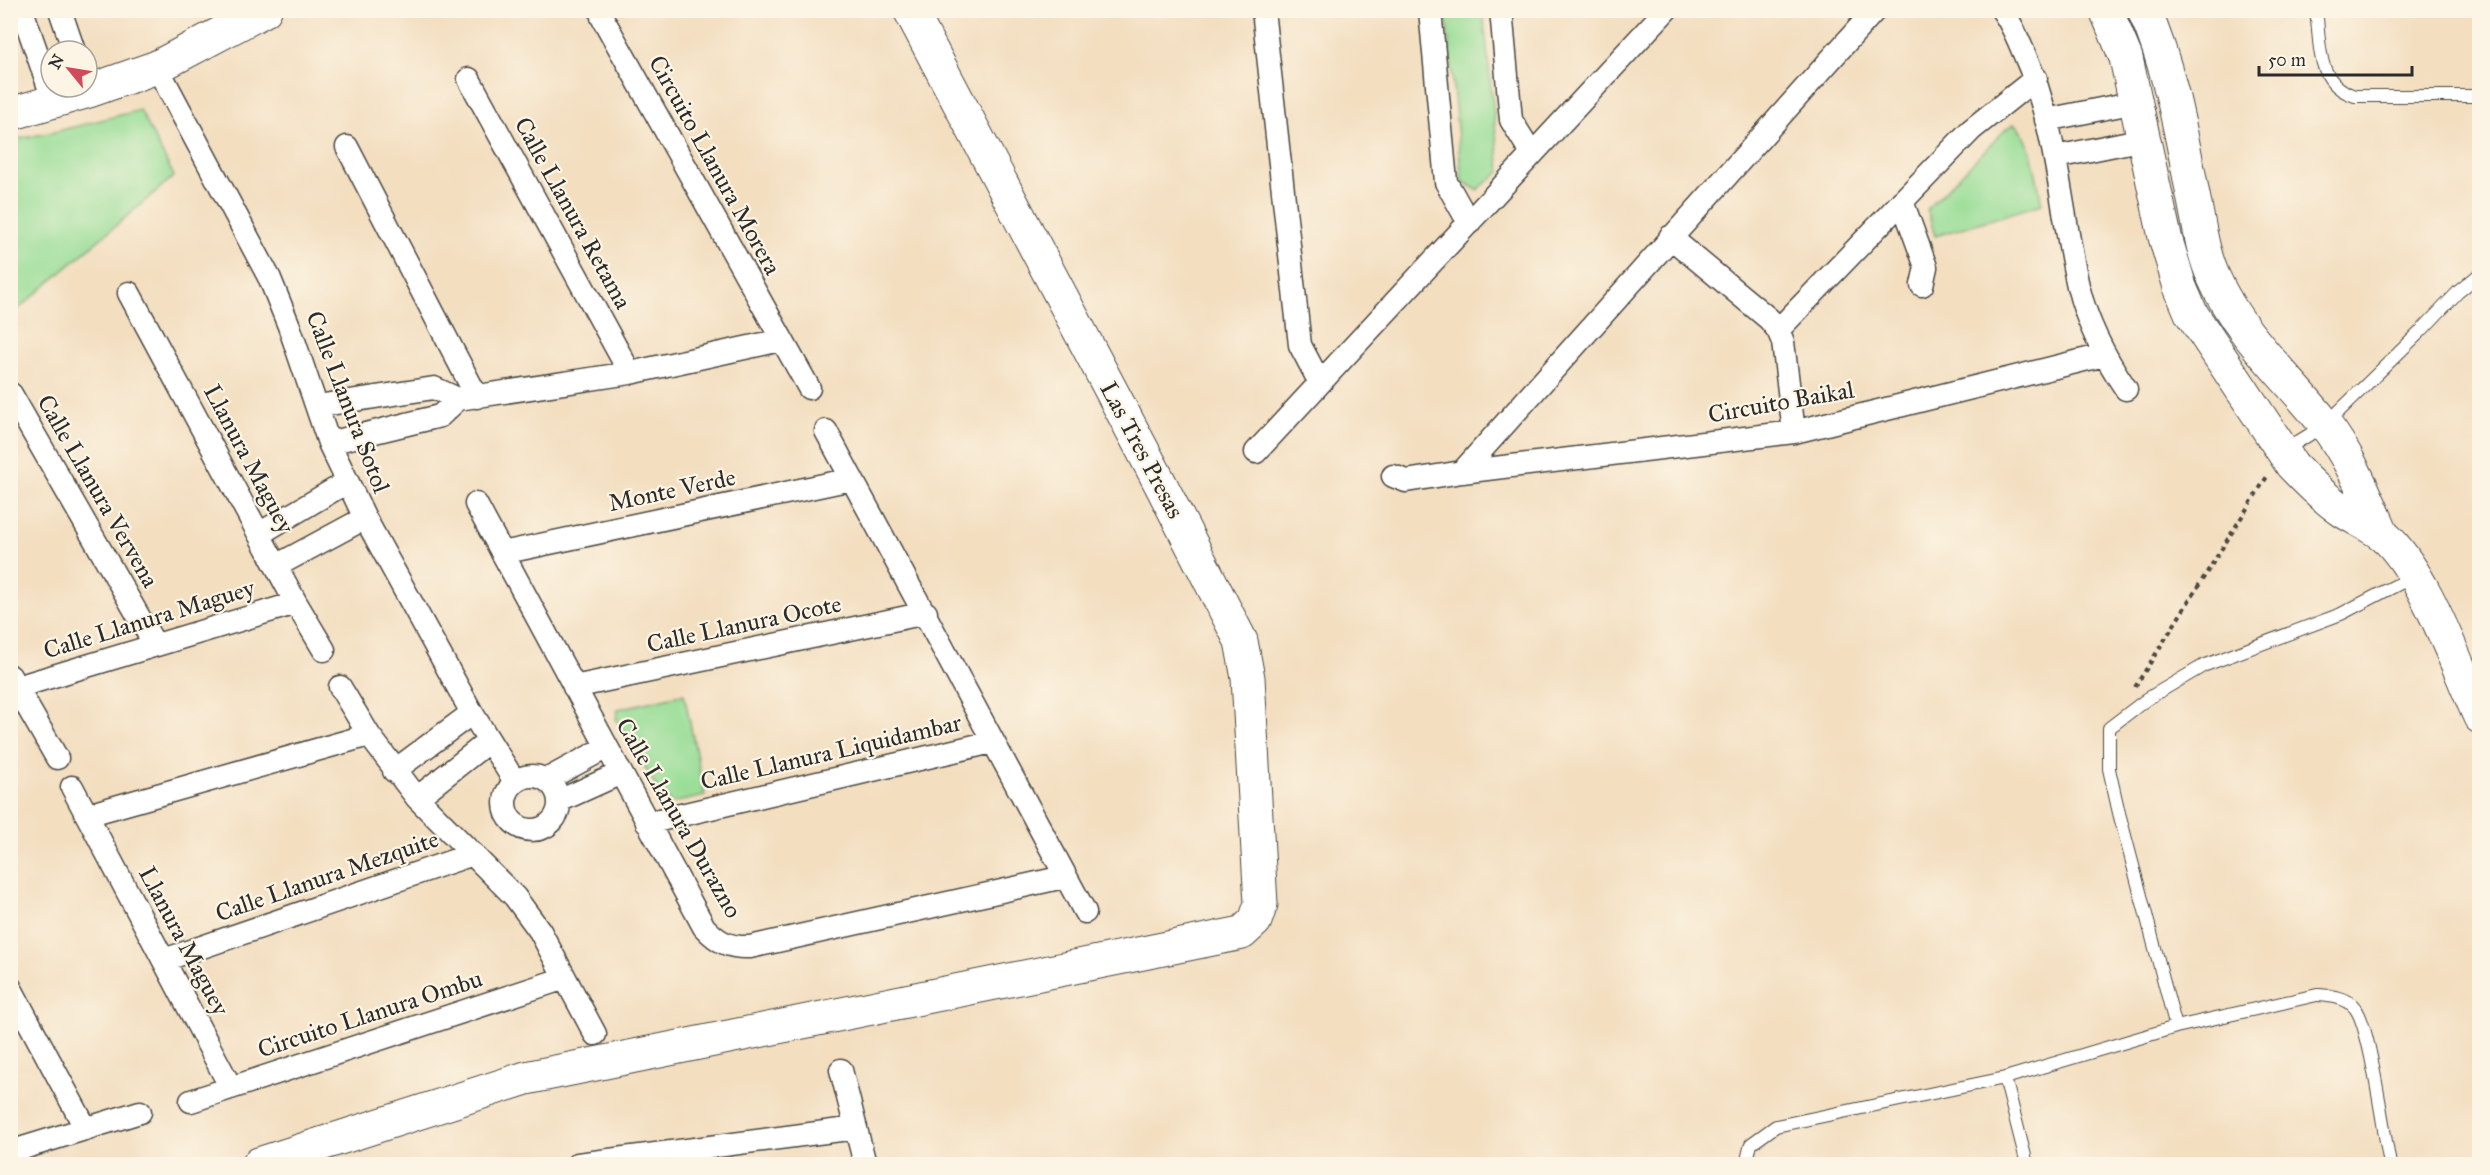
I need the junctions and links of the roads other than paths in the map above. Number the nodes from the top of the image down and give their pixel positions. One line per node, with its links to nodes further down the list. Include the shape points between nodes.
1 (22, 10): 22 (street)
2 (60, 10): 15 (street)
3 (265, 10): 16 (street)
4 (910, 10): 105 (street, Las Tres Presas, via 1241,641 1248,678 1261,903 1255,921 1242,933 526,1078)
5 (1263, 10): 40 (street, via 1300,345)
6 (1430, 10): 31 (street, via 1446,182)
7 (1501, 10): 28 (street, via 1511,120)
8 (1666, 10): 28 (street)
9 (1875, 10): 32 (street)
10 (2002, 10): 17 (street)
11 (2106, 10): 23 (street, via 2126,58)
12 (2144, 10): 46 (street, via 2155,34 2180,131 2202,244 2214,278 2244,331)
13 (2316, 10): 20 (lane, via 2325,74 2347,93)
14 (602, 17): 37 (street, Circuito Llanura Morera)
15 (70, 39)
16 (157, 67): 19 (street); 45 (street, Calle Llanura Sotol, via 270,279)
17 (2036, 78): 25 (street); 30 (street, via 1971,130)
18 (470, 79): 39 (street, Calle Llanura Retama)
19 (99, 85)
20 (2480, 96)
21 (61, 99): 22 (street)
22 (54, 102): 24 (street)
23 (2136, 102): 25 (street); 26 (street)
24 (10, 114)
25 (2046, 120): 29 (street)
26 (2144, 139): 29 (street); 50 (street, via 2164,237 2180,287 2210,343)
27 (347, 147): 44 (street)
28 (1532, 154): 31 (street)
29 (2056, 157): 38 (street, via 2079,287)
30 (1902, 201): 34 (street, via 1926,267); 36 (street)
31 (1469, 223): 40 (street)
32 (1670, 237): 36 (street); 53 (street)
33 (2480, 274): 46 (lane)
34 (1922, 285)
35 (129, 293): 60 (street, Llanura Maguey)
36 (1778, 330): 48 (street, via 1783,342)
37 (781, 340): 39 (street); 41 (street, Circuito Llanura Morera)
38 (2104, 355): 42 (street); 48 (street, Circuito Baikal)
39 (630, 373): 44 (street)
40 (1320, 383): 51 (street)
41 (809, 388)
42 (2126, 389)
43 (11, 394): 67 (street, Calle Llanura Vervena)
44 (468, 398): 45 (street, via 434,388); 49 (street, via 433,418)
45 (317, 406): 49 (street, Calle Llanura Sotol)
46 (2325, 425): 50 (lane); 52 (street)
47 (826, 431): 55 (street)
48 (1794, 432): 53 (street, Circuito Baikal)
49 (329, 443): 56 (street, Calle Llanura Sotol)
50 (2282, 451): 57 (street)
51 (1256, 452)
52 (2351, 465): 57 (street); 61 (street)
53 (1462, 472): 54 (street, Circuito Baikal, via 1406,481)
54 (1393, 476)
55 (852, 479): 62 (street, Monte Verde); 66 (street)
56 (347, 482): 59 (street, Calle Llanura Sotol); 60 (street)
57 (2315, 489): 61 (street)
58 (476, 504): 62 (street, Calle Llanura Durazno)
59 (365, 518): 63 (street, Calle Llanura Maguey); 72 (street, Calle Llanura Sotol)
60 (259, 534): 63 (street, Llanura Maguey)
61 (2383, 535): 64 (street)
62 (502, 553): 71 (street, Calle Llanura Durazno)
63 (276, 566): 65 (street, Llanura Maguey)
64 (2414, 576): 73 (street); 94 (lane, via 2341,614 2203,666 2147,699 2109,728 2109,769)
65 (296, 603): 67 (street, Calle Llanura Maguey); 68 (street, Llanura Maguey)
66 (926, 613): 71 (street, Calle Llanura Ocote); 76 (street)
67 (155, 645): 69 (street, Calle Llanura Maguey)
68 (324, 650)
69 (14, 682): 78 (street)
70 (340, 687): 74 (street)
71 (574, 687): 77 (street, Calle Llanura Durazno)
72 (472, 712): 75 (street, Calle Llanura Sotol); 79 (street)
73 (2480, 717)
74 (369, 735): 79 (street); 86 (street)
75 (489, 741): 82 (street, Calle Llanura Sotol); 84 (street)
76 (992, 742): 87 (street, Calle Llanura Liquidambar); 89 (street)
77 (607, 747): 80 (street, Calle Llanura Durazno); 81 (street)
78 (57, 758)
79 (394, 771): 84 (street)
80 (621, 773): 85 (street); 87 (street, Calle Llanura Durazno)
81 (546, 780): 82 (street, via 530,776); 85 (street, via 553,785)
82 (515, 782): 85 (street, via 506,798 506,807 514,823 522,828 531,830 548,825)
83 (72, 787): 86 (street, Llanura Maguey)
84 (417, 798): 88 (street)
85 (559, 801)
86 (87, 815): 91 (street, Llanura Maguey)
87 (647, 823): 89 (street, Calle Llanura Durazno, via 704,927 726,945 750,947)
88 (474, 854): 91 (street, Calle Llanura Mezquite); 92 (street, via 515,897 540,931)
89 (1064, 878): 90 (street)
90 (1085, 912)
91 (164, 960): 98 (street, Llanura Maguey)
92 (565, 978): 95 (street); 98 (street, Circuito Llanura Ombu)
93 (12, 992): 102 (street)
94 (2176, 1027): 97 (lane); 110 (lane, via 2317,995 2334,996 2355,1006 2365,1029)
95 (595, 1034)
96 (841, 1070): 101 (street)
97 (2005, 1078): 108 (lane, via 1776,1126 1751,1144); 109 (lane)
98 (231, 1088): 99 (street, Circuito Llanura Ombu)
99 (191, 1101)
100 (140, 1112): 102 (street)
101 (856, 1128): 104 (street); 107 (street)
102 (86, 1129): 103 (street)
103 (10, 1152)
104 (719, 1155): 106 (street)
105 (259, 1164)
106 (578, 1164)
107 (866, 1164)
108 (1746, 1164)
109 (2027, 1164)
110 (2390, 1164)

